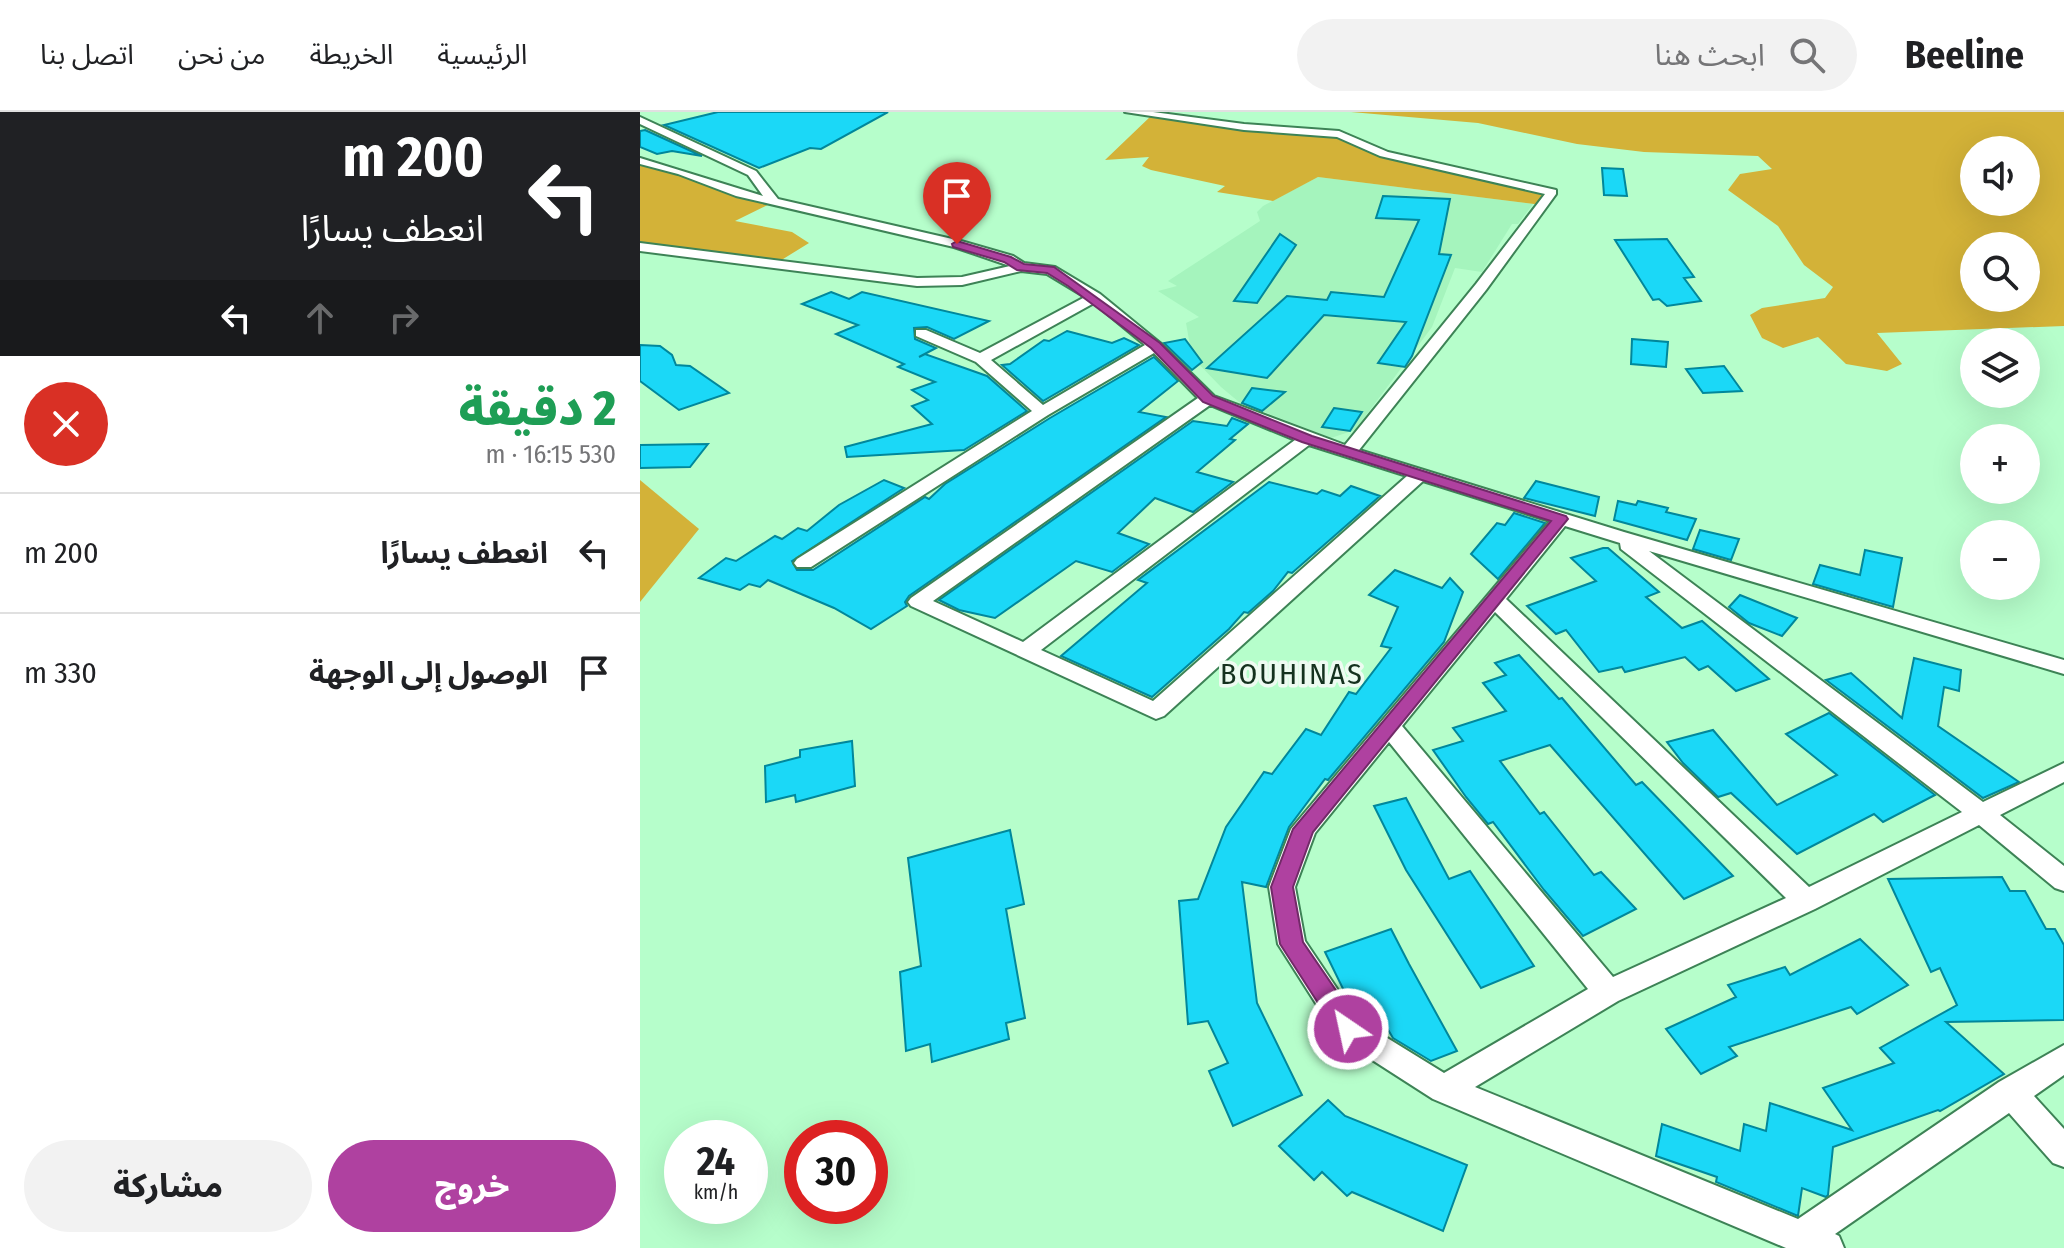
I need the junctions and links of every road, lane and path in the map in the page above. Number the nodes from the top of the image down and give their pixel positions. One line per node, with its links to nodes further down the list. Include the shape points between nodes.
1 (1130, 112): 14 (street, via 1339,134 1384,154 1552,192)
2 (641, 116): 4 (street, via 752,173)
3 (640, 161): 4 (street)
4 (774, 202): 6 (street, via 957,244)
5 (640, 247): 6 (street, via 917,282 962,281)
6 (1021, 267): 7 (street, via 1050,270)
7 (1095, 297): 9 (street); 10 (street)
8 (921, 333): 10 (street)
9 (1155, 346): 11 (street); 12 (street)
10 (981, 359): 12 (street)
11 (1208, 399): 13 (street); 20 (street, via 918,602)
12 (1042, 412): 18 (street)
13 (1307, 439): 14 (street); 20 (street)
14 (1348, 453): 15 (street)
15 (1420, 474): 16 (street); 20 (street, via 1156,711)
16 (1561, 519): 17 (street); 19 (street)
17 (1617, 536): 21 (street); 24 (street)
18 (804, 563)
19 (1496, 601): 22 (street); 26 (street)
20 (1024, 652)
21 (2064, 667)
22 (1389, 726): 27 (street); 29 (street, via 1304,829 1282,887 1292,944 1348,1029)
23 (2064, 772): 24 (street)
24 (1982, 814): 25 (street); 26 (street)
25 (2064, 881)
26 (1806, 901): 27 (street)
27 (1608, 992): 29 (street)
28 (2064, 1058): 30 (street)
29 (1444, 1089): 32 (street)
30 (2010, 1092): 31 (street); 32 (street)
31 (2064, 1152)
32 (1814, 1243)

